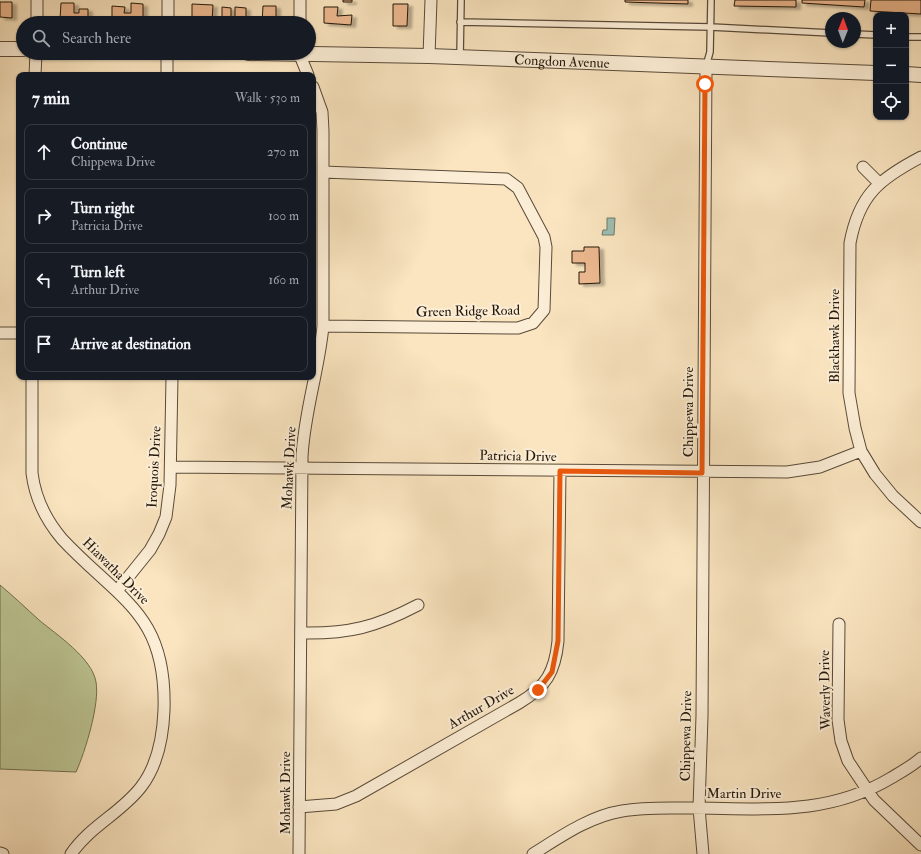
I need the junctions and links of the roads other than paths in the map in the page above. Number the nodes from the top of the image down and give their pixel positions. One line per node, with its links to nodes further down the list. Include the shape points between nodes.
1 (37, 0): 7 (street)
2 (168, 0): 8 (street)
3 (300, 0): 9 (street)
4 (431, 0): 20 (street)
5 (461, 0): 10 (lane)
6 (711, 0): 11 (lane)
7 (37, 16)
8 (168, 16)
9 (300, 16)
10 (460, 22): 11 (lane); 21 (lane)
11 (711, 27): 12 (lane); 25 (lane, via 710,52)
12 (825, 33)
13 (861, 34): 14 (lane)
14 (873, 35)
15 (909, 37): 16 (lane)
16 (921, 37)
17 (0, 49): 18 (street)
18 (16, 49)
19 (316, 53): 20 (street, Congdon Avenue)
20 (429, 56): 21 (street, Congdon Avenue)
21 (460, 57): 25 (street, Congdon Avenue)
22 (36, 60): 26 (street)
23 (167, 60): 27 (street)
24 (302, 60): 28 (street)
25 (706, 66): 29 (street, Congdon Avenue); 48 (street, Chippewa Drive)
26 (35, 72)
27 (167, 72)
28 (307, 72)
29 (873, 73)
30 (909, 74): 31 (street)
31 (921, 75)
32 (316, 95): 35 (street, Mohawk Drive, via 322,112)
33 (921, 158): 36 (street, Blackhawk Drive, via 895,171)
34 (863, 168): 36 (street)
35 (323, 172): 37 (street, Mohawk Drive); 37 (street, Green Ridge Road, via 506,179 518,188 544,237 546,251 544,310 536,321 525,327)
36 (879, 183): 44 (street, Blackhawk Drive, via 857,215 850,243 849,393 850,410)
37 (323, 326): 40 (street, Mohawk Drive)
38 (0, 333): 39 (street)
39 (16, 333)
40 (316, 373)
41 (32, 380): 50 (street, Hiawatha Drive, via 32,466 34,484 41,504 62,539)
42 (172, 380): 45 (street, Iroquois Drive)
43 (315, 380): 46 (street, Mohawk Drive, via 304,432)
44 (861, 451): 48 (street, Patricia Drive, via 835,462 801,471); 49 (street, Blackhawk Drive, via 886,488)
45 (171, 467): 46 (street, Patricia Drive); 50 (street, Iroquois Drive, via 168,508 159,534 144,558)
46 (302, 468): 47 (street, Patricia Drive); 53 (street, Mohawk Drive)
47 (560, 471): 48 (street, Patricia Drive); 56 (street, Arthur Drive, via 558,641 554,664 543,684 519,703 356,796 336,804)
48 (702, 473): 57 (street, Chippewa Drive)
49 (921, 522)
50 (117, 591): 59 (street, Hiawatha Drive, via 144,621 159,653 164,685 162,737 154,763 140,788 114,813 92,829)
51 (418, 605): 53 (street, via 399,615 357,630)
52 (839, 624): 55 (street, Waverly Drive, via 840,731 848,761)
53 (301, 633): 56 (street, Mohawk Drive)
54 (921, 758): 55 (street)
55 (867, 791): 57 (street, Martin Drive, via 839,801 795,808); 58 (street, Waverly Drive)
56 (299, 807): 60 (street, Mohawk Drive)
57 (700, 808): 61 (street, Martin Drive, via 647,807 620,811 590,821); 62 (street, Chippewa Drive)
58 (921, 846)
59 (71, 854)
60 (299, 854)
61 (532, 854)
62 (703, 854)

